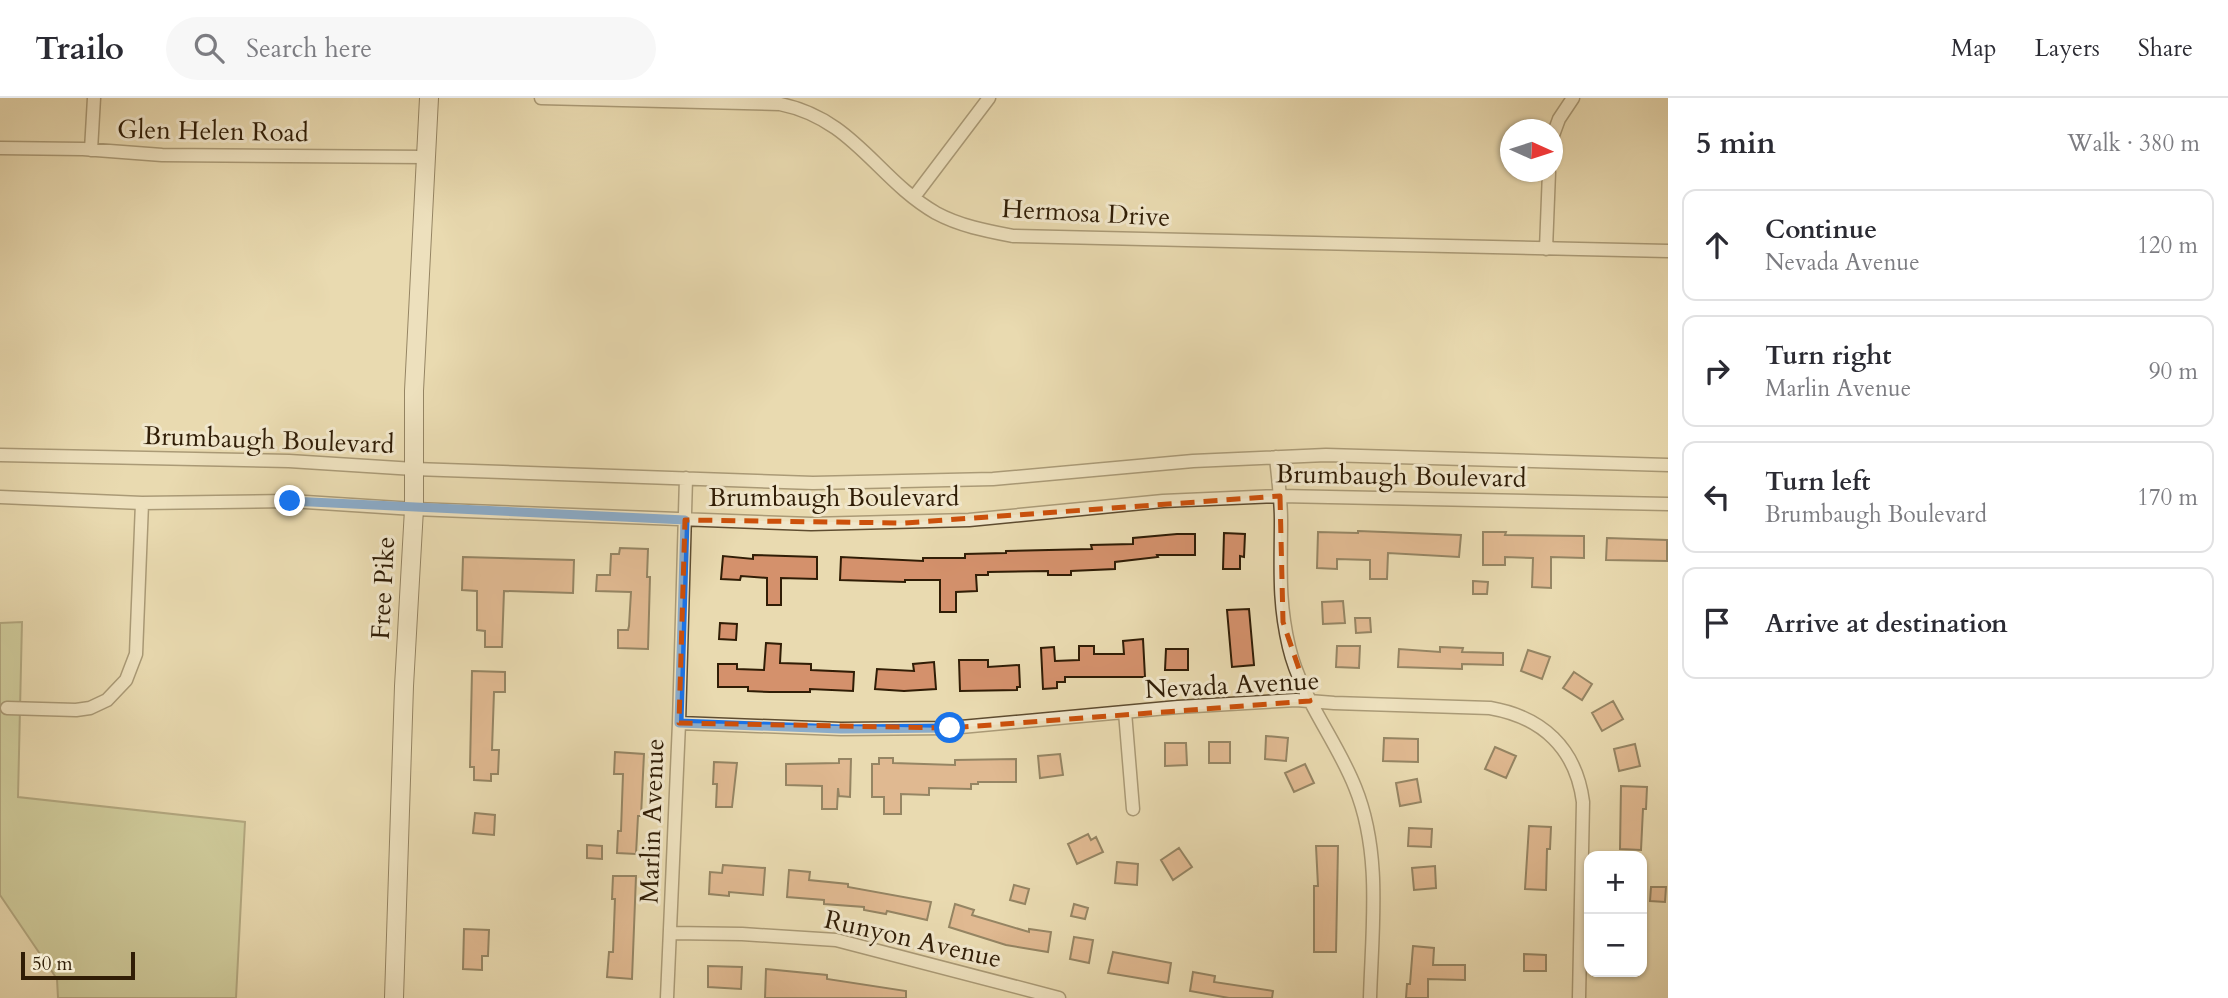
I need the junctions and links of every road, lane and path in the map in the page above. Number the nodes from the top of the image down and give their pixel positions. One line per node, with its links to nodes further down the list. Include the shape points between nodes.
1 (94, 98): 10 (street)
2 (429, 98): 11 (main road, Free Pike)
3 (541, 98): 6 (street, Hermosa Drive)
4 (989, 98): 13 (street)
5 (1573, 98): 8 (street)
6 (624, 99): 7 (street, Hermosa Drive)
7 (799, 103): 13 (street, Hermosa Drive, via 853,139)
8 (1559, 119)
9 (0, 148): 10 (street, Glen Helen Road)
10 (91, 150): 11 (street, Glen Helen Road, via 162,155)
11 (426, 157): 19 (main road, Free Pike)
12 (1549, 182): 14 (street)
13 (914, 197): 14 (street, Hermosa Drive, via 956,222 1013,236)
14 (1546, 248): 15 (street, Hermosa Drive)
15 (1668, 251)
16 (0, 455): 19 (street, Brumbaugh Boulevard, via 289,461)
17 (1276, 457): 18 (street, Brumbaugh Boulevard); 20 (street, Brumbaugh Boulevard, via 905,483); 21 (street)
18 (1668, 466)
19 (414, 469): 20 (street, Brumbaugh Boulevard); 25 (main road, Free Pike)
20 (686, 478): 26 (street, Marlin Avenue)
21 (1280, 496): 24 (street, Brumbaugh Boulevard); 26 (street, Brumbaugh Boulevard, via 1163,501 930,522); 27 (street, via 1283,622)
22 (0, 497): 23 (street, Brumbaugh Boulevard)
23 (142, 503): 25 (street, Brumbaugh Boulevard, via 290,501); 28 (street, via 136,654 126,680 107,700 90,708)
24 (1668, 504)
25 (414, 509): 26 (street, Brumbaugh Boulevard); 33 (main road, Free Pike)
26 (685, 520): 30 (street, Marlin Avenue)
27 (1310, 701): 29 (street, Nevada Avenue); 36 (street, via 1355,786 1370,845); 37 (street, Nevada Avenue, via 1490,708 1522,716 1552,736 1576,771 1583,802)
28 (7, 708)
29 (1125, 712): 30 (street, Nevada Avenue, via 950,728); 31 (street)
30 (679, 723): 32 (street, Marlin Avenue)
31 (1133, 809)
32 (671, 933): 34 (street, Marlin Avenue); 35 (street, Runyon Avenue, via 836,940)
33 (394, 998)
34 (667, 998)
35 (1059, 998)
36 (1370, 998)
37 (1579, 998)

